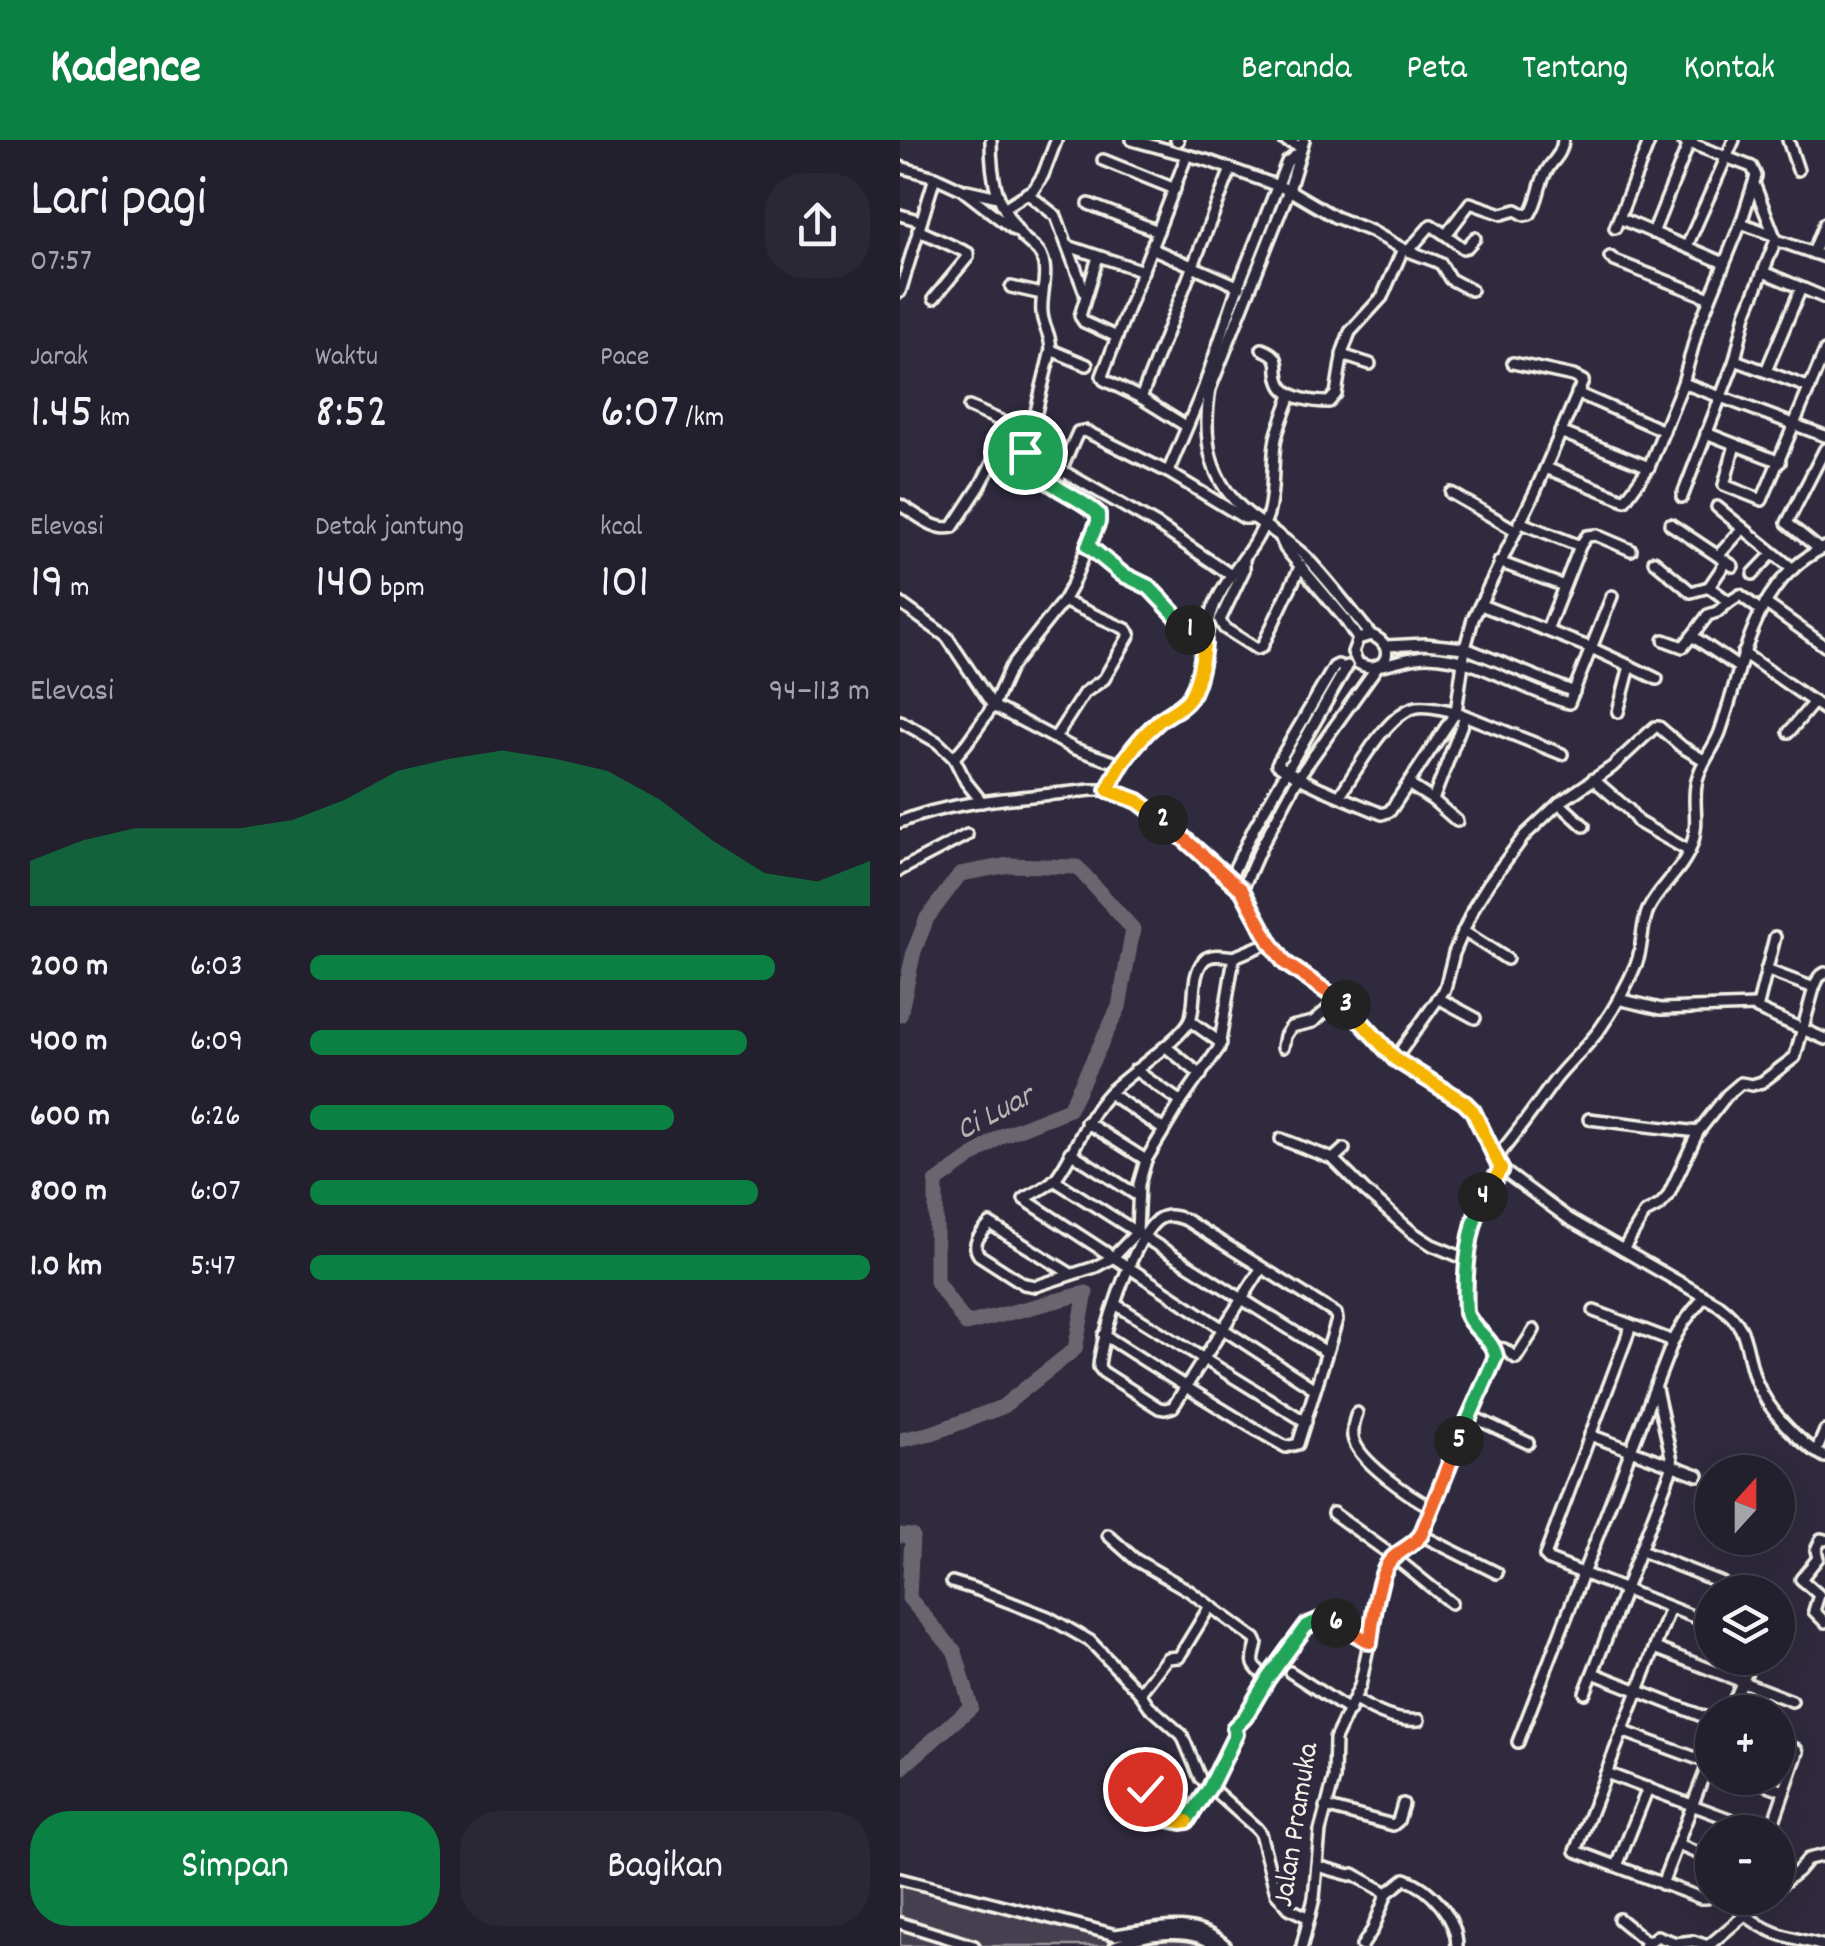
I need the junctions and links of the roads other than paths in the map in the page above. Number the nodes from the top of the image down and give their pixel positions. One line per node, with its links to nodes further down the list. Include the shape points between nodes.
1 (991, 140): 25 (street)
2 (1056, 140): 24 (street)
3 (1132, 140): 10 (street)
4 (1284, 140): 11 (street)
5 (1563, 140): 35 (street, via 1530,214 1502,214 1470,203)
6 (1650, 140): 34 (street, via 1617,223)
7 (1734, 140): 13 (street)
8 (1788, 140): 17 (street)
9 (1686, 142): 13 (street); 34 (street)
10 (1176, 143): 12 (street)
11 (1301, 147): 19 (street); 23 (street)
12 (1187, 155): 16 (street); 22 (street)
13 (1727, 158): 20 (street, via 1752,167); 39 (street)
14 (1103, 160): 22 (street)
15 (900, 168): 18 (street)
16 (1235, 169): 19 (street); 48 (street)
17 (1798, 170)
18 (935, 177): 21 (street); 31 (street)
19 (1278, 186): 23 (street); 52 (street)
20 (1755, 186): 30 (street); 37 (street)
21 (961, 188): 25 (street); 33 (street)
22 (1175, 189): 32 (street)
23 (1290, 190): 41 (street); 52 (street)
24 (1027, 193): 27 (street); 38 (street, via 1056,216)
25 (998, 198): 27 (street)
26 (1089, 204): 32 (street)
27 (1004, 208): 33 (street)
28 (900, 215): 31 (street)
29 (1825, 223): 42 (street)
30 (1741, 224): 37 (street); 47 (street)
31 (920, 225): 46 (street); 58 (street, via 968,253)
32 (1158, 230): 40 (street)
33 (1019, 233): 57 (street, via 1044,261)
34 (1652, 233): 39 (street)
35 (1446, 235): 36 (street, via 1464,248); 41 (street, via 1431,224)
36 (1475, 238)
37 (1775, 238): 42 (street); 50 (street)
38 (1068, 246): 43 (street); 56 (street)
39 (1687, 246): 47 (street)
40 (1151, 248): 48 (street); 49 (street)
41 (1406, 250): 54 (street, via 1440,264 1450,279); 65 (street, via 1378,303 1350,332)
42 (1813, 252): 45 (street)
43 (1098, 257): 49 (street); 56 (street)
44 (1610, 257): 59 (street)
45 (1825, 257)
46 (904, 261): 55 (street)
47 (1724, 264): 59 (street)
48 (1194, 266): 52 (street); 77 (street)
49 (1143, 272): 61 (street)
50 (1764, 272): 53 (street); 66 (street)
51 (1010, 288): 57 (street)
52 (1244, 288): 72 (street)
53 (1801, 288): 60 (street); 70 (street)
54 (1471, 290)
55 (900, 292)
56 (1086, 292): 61 (street, via 1081,319)
57 (1042, 294): 63 (street)
58 (934, 298)
59 (1710, 298): 71 (street)
60 (1825, 298)
61 (1118, 338): 77 (street, via 1103,378)
62 (1262, 349): 75 (street, via 1277,359 1282,386)
63 (1051, 350): 69 (street); 81 (street)
64 (1825, 351): 73 (street)
65 (1342, 355): 68 (street); 75 (street, via 1332,399)
66 (1736, 360): 70 (street); 76 (street)
67 (1513, 363): 74 (street, via 1577,378)
68 (1370, 364)
69 (1087, 365)
70 (1766, 372): 73 (street)
71 (1683, 383): 76 (street); 82 (street)
72 (1207, 388): 80 (street); 97 (street, via 1209,454 1227,490)
73 (1810, 388): 79 (street)
74 (1577, 393): 82 (street); 83 (street)
75 (1291, 395): 97 (street, via 1276,439 1270,508)
76 (1721, 396): 79 (street); 84 (street)
77 (1140, 398): 80 (street)
78 (970, 407): 81 (street)
79 (1795, 425): 85 (street); 89 (street)
80 (1186, 426): 92 (street)
81 (1031, 431): 88 (street)
82 (1664, 431): 90 (street)
83 (1560, 432): 90 (street); 91 (street)
84 (1706, 433): 86 (street); 94 (street)
85 (1825, 436)
86 (1735, 444): 89 (street); 89 (street, via 1727,488 1762,500)
87 (1825, 449): 104 (street, via 1788,521)
88 (1025, 457): 95 (street, via 998,452 949,529); 102 (street, via 1098,514)
89 (1780, 462)
90 (1650, 467): 91 (street, via 1625,500)
91 (1546, 468): 99 (street)
92 (1168, 472): 97 (street); 114 (street, via 1080,430 1060,474 1157,525)
93 (1451, 494): 99 (street)
94 (1682, 496)
95 (900, 505)
96 (1717, 506): 100 (street)
97 (1260, 522): 101 (street); 107 (street)
98 (1670, 524): 110 (street)
99 (1517, 526): 103 (street); 108 (street)
100 (1743, 528): 106 (street); 110 (street)
101 (1281, 539): 111 (street); 123 (street, via 1308,559)
102 (1088, 546): 118 (street); 129 (street, via 1149,587)
103 (1580, 546): 105 (street, via 1591,534); 115 (street)
104 (1822, 548): 112 (street)
105 (1631, 550)
106 (1772, 554): 112 (street); 113 (street)
107 (1244, 558): 111 (street, via 1220,620 1257,650); 114 (street)
108 (1499, 562): 115 (street); 121 (street)
109 (1654, 562): 116 (street, via 1691,592)
110 (1726, 562): 116 (street)
111 (1300, 565): 123 (street)
112 (1793, 570): 122 (street)
113 (1752, 574)
114 (1231, 575): 129 (street)
115 (1564, 586): 124 (street)
116 (1709, 586): 119 (street)
117 (1612, 596): 133 (street)
118 (1063, 602): 144 (street, via 1010,668); 150 (street, via 1130,634 1104,679 1084,693)
119 (1729, 602): 122 (street, via 1740,595); 126 (street)
120 (900, 603): 144 (street, via 947,637)
121 (1481, 605): 124 (street); 132 (street)
122 (1762, 606): 131 (street); 136 (street)
123 (1348, 615): 125 (street); 127 (street)
124 (1547, 630): 133 (street)
125 (1371, 635): 127 (street); 130 (street)
126 (1692, 636): 128 (street, via 1683,647); 140 (street)
127 (1358, 639): 135 (street)
128 (1664, 640)
129 (1204, 644): 154 (street, via 1188,701)
130 (1386, 646): 134 (street); 138 (street)
131 (1825, 646)
132 (1465, 648): 134 (street); 137 (street); 142 (street)
133 (1591, 648): 139 (street); 142 (street)
134 (1425, 650): 137 (street); 138 (street)
135 (1353, 652): 138 (street, via 1361,666); 155 (street)
136 (1743, 653): 140 (street); 143 (street)
137 (1464, 662): 142 (street, via 1566,702); 147 (street)
138 (1378, 666): 156 (street)
139 (1630, 666): 141 (street); 146 (street)
140 (1738, 667): 153 (street, via 1721,730)
141 (1657, 680)
142 (1574, 692)
143 (1814, 702): 145 (street); 149 (street)
144 (993, 706): 150 (street); 152 (street)
145 (1825, 710)
146 (1618, 712)
147 (1461, 714): 151 (street); 158 (street); 160 (street, via 1408,710 1386,728); 161 (street)
148 (900, 721): 152 (street)
149 (1790, 732)
150 (1055, 738): 154 (street)
151 (1562, 754)
152 (954, 758): 162 (street)
153 (1704, 760): 157 (street, via 1655,727); 168 (street)
154 (1120, 764): 159 (street)
155 (1287, 770): 156 (street); 170 (street)
156 (1299, 776): 160 (street); 171 (street)
157 (1593, 779): 163 (street); 168 (street, via 1638,822)
158 (1408, 784): 160 (street, via 1385,814); 161 (street)
159 (1108, 790): 162 (street); 170 (street, via 1138,801)
160 (1340, 796)
161 (1434, 800): 165 (street)
162 (982, 802): 164 (street)
163 (1559, 803): 166 (street); 172 (street, via 1525,835)
164 (900, 822)
165 (1457, 822)
166 (1584, 826)
167 (967, 835): 169 (street)
168 (1689, 851): 181 (street, via 1644,919 1638,960)
169 (900, 870)
170 (1230, 878): 171 (street)
171 (1242, 890): 174 (street)
172 (1463, 931): 176 (street); 180 (street)
173 (1775, 937): 177 (street)
174 (1270, 942): 175 (street); 182 (street, via 1292,969)
175 (1234, 957): 185 (street, via 1203,962); 188 (street)
176 (1507, 959)
177 (1766, 970): 179 (street); 183 (street)
178 (1825, 973): 179 (street)
179 (1814, 988): 186 (street)
180 (1438, 998): 184 (street); 191 (street)
181 (1618, 999): 183 (street, via 1660,1008); 204 (street)
182 (1340, 1000): 190 (street, via 1313,1022 1287,1031); 191 (street)
183 (1756, 1006): 186 (street)
184 (1475, 1018)
185 (1190, 1021): 188 (street); 189 (street)
186 (1803, 1031): 187 (street); 199 (street, via 1792,1060 1762,1082 1736,1085)
187 (1825, 1040)
188 (1220, 1043): 193 (street)
189 (1166, 1046): 192 (street); 193 (street)
190 (1283, 1046)
191 (1395, 1059): 204 (street, via 1464,1102)
192 (1135, 1070): 194 (street); 195 (street)
193 (1201, 1075): 195 (street)
194 (1109, 1093): 197 (street); 198 (street)
195 (1181, 1102): 198 (street)
196 (1589, 1119): 199 (street)
197 (1086, 1122): 202 (street); 205 (street)
198 (1164, 1130): 205 (street)
199 (1698, 1132): 210 (street, via 1668,1196 1645,1214)
200 (1282, 1138): 203 (street)
201 (1344, 1149): 203 (street)
202 (1070, 1152): 207 (street); 208 (street)
203 (1334, 1158): 212 (street, via 1412,1232)
204 (1496, 1159): 206 (street)
205 (1146, 1160): 208 (street)
206 (1501, 1169): 210 (street); 212 (street, via 1476,1214)
207 (1054, 1180): 209 (street); 211 (street, via 1024,1199)
208 (1138, 1196): 209 (street)
209 (1141, 1234): 211 (street); 213 (street, via 1163,1217 1178,1217); 214 (street); 217 (street)
210 (1623, 1250): 216 (street)
211 (1112, 1258): 214 (street); 215 (street)
212 (1466, 1259): 225 (street, via 1466,1316)
213 (1261, 1268): 217 (street); 226 (street, via 1336,1314)
214 (1128, 1269): 218 (street); 221 (street)
215 (1071, 1274): 215 (street, via 990,1224 976,1243 979,1255 1028,1286)
216 (1704, 1297): 224 (street); 238 (street, via 1741,1326 1758,1386 1791,1430)
217 (1241, 1300): 221 (street); 226 (street)
218 (1116, 1304): 223 (street); 227 (street)
219 (1594, 1312): 220 (street)
220 (1631, 1326): 224 (street); 235 (street)
221 (1222, 1329): 227 (street); 230 (street)
222 (1534, 1330): 225 (street, via 1516,1358)
223 (1104, 1335): 228 (street); 228 (street, via 1100,1370 1160,1408 1173,1407)
224 (1673, 1340): 229 (street)
225 (1494, 1348): 232 (street)
226 (1326, 1352): 230 (street)
227 (1204, 1358): 228 (street); 233 (street)
228 (1185, 1386): 233 (street, via 1286,1447 1298,1444)
229 (1656, 1387): 237 (street); 239 (street)
230 (1316, 1389): 233 (street)
231 (1356, 1412): 241 (street, via 1353,1438 1363,1456)
232 (1469, 1415): 236 (street); 241 (street)
233 (1306, 1422)
234 (1825, 1431): 238 (street)
235 (1590, 1435): 237 (street); 249 (street, via 1546,1556)
236 (1528, 1443)
237 (1632, 1450): 239 (street); 249 (street)
238 (1820, 1454)
239 (1673, 1465): 240 (street); 246 (street)
240 (1695, 1475)
241 (1431, 1508): 244 (street)
242 (1333, 1512): 247 (street)
243 (1108, 1535): 254 (street)
244 (1421, 1535): 247 (street); 248 (street)
245 (1825, 1540): 257 (street, via 1801,1580 1819,1595 1814,1611)
246 (1641, 1551): 250 (street); 252 (street)
247 (1394, 1557): 253 (street); 258 (street, Jalan Pramuka, via 1384,1570)
248 (1497, 1573)
249 (1583, 1573): 252 (street); 275 (street)
250 (1702, 1575)
251 (952, 1582): 267 (street, via 1073,1630)
252 (1626, 1590): 255 (street); 261 (street)
253 (1451, 1604)
254 (1210, 1606): 263 (street, via 1255,1639 1252,1662); 267 (street, via 1179,1656 1167,1658)
255 (1670, 1608): 256 (street); 259 (street)
256 (1695, 1618)
257 (1824, 1622)
258 (1370, 1642): 263 (street, via 1320,1620 1306,1626); 270 (street, Jalan Pramuka)
259 (1654, 1648): 264 (street); 265 (street)
260 (1290, 1672): 271 (street)
261 (1593, 1673): 265 (street); 266 (street)
262 (1746, 1675): 264 (street)
263 (1268, 1678): 279 (street, via 1234,1728)
264 (1743, 1682): 268 (street); 269 (street)
265 (1638, 1691): 272 (street); 274 (street)
266 (1585, 1692)
267 (1140, 1693): 279 (street, via 1182,1735 1195,1771)
268 (1737, 1695)
269 (1777, 1695)
270 (1355, 1700): 271 (street, Jalan Pramuka); 273 (street, via 1400,1720)
271 (1350, 1711): 285 (street, Jalan Pramuka, via 1335,1739)
272 (1695, 1713)
273 (1419, 1720)
274 (1622, 1731): 276 (street); 278 (street)
275 (1518, 1742)
276 (1695, 1755)
277 (1150, 1763): 279 (street, via 1143,1802 1152,1816 1190,1820)
278 (1606, 1772): 280 (street); 290 (street, via 1576,1851)
279 (1210, 1787): 297 (street, via 1256,1828 1276,1893)
280 (1648, 1788): 284 (street); 290 (street)
281 (1697, 1795): 284 (street)
282 (1783, 1795): 284 (street, via 1764,1832)
283 (1402, 1804): 285 (street, via 1393,1824)
284 (1693, 1804): 286 (street)
285 (1325, 1807): 289 (street, Jalan Pramuka)
286 (1678, 1846): 287 (street); 293 (street)
287 (1695, 1852)
288 (1825, 1855): 291 (street)
289 (1316, 1866): 294 (street, via 1354,1874); 297 (street, Jalan Pramuka)
290 (1617, 1866): 293 (street)
291 (1795, 1871)
292 (900, 1879): 304 (street, via 1116,1935 1187,1928)
293 (1662, 1884): 295 (street)
294 (1387, 1893): 306 (street); 307 (street, via 1405,1880 1418,1884 1448,1914)
295 (1695, 1896)
296 (1746, 1915): 300 (street, via 1708,1946 1662,1936); 308 (street, via 1780,1936)
297 (1309, 1918): 305 (street, Jalan Pramuka)
298 (1619, 1919): 300 (street)
299 (900, 1923): 301 (street)
300 (1645, 1944)
301 (974, 1946)
302 (1114, 1946): 303 (street, via 1186,1934)
303 (1216, 1946)
304 (1226, 1946)
305 (1302, 1946)
306 (1362, 1946)
307 (1457, 1946)
308 (1825, 1946)

